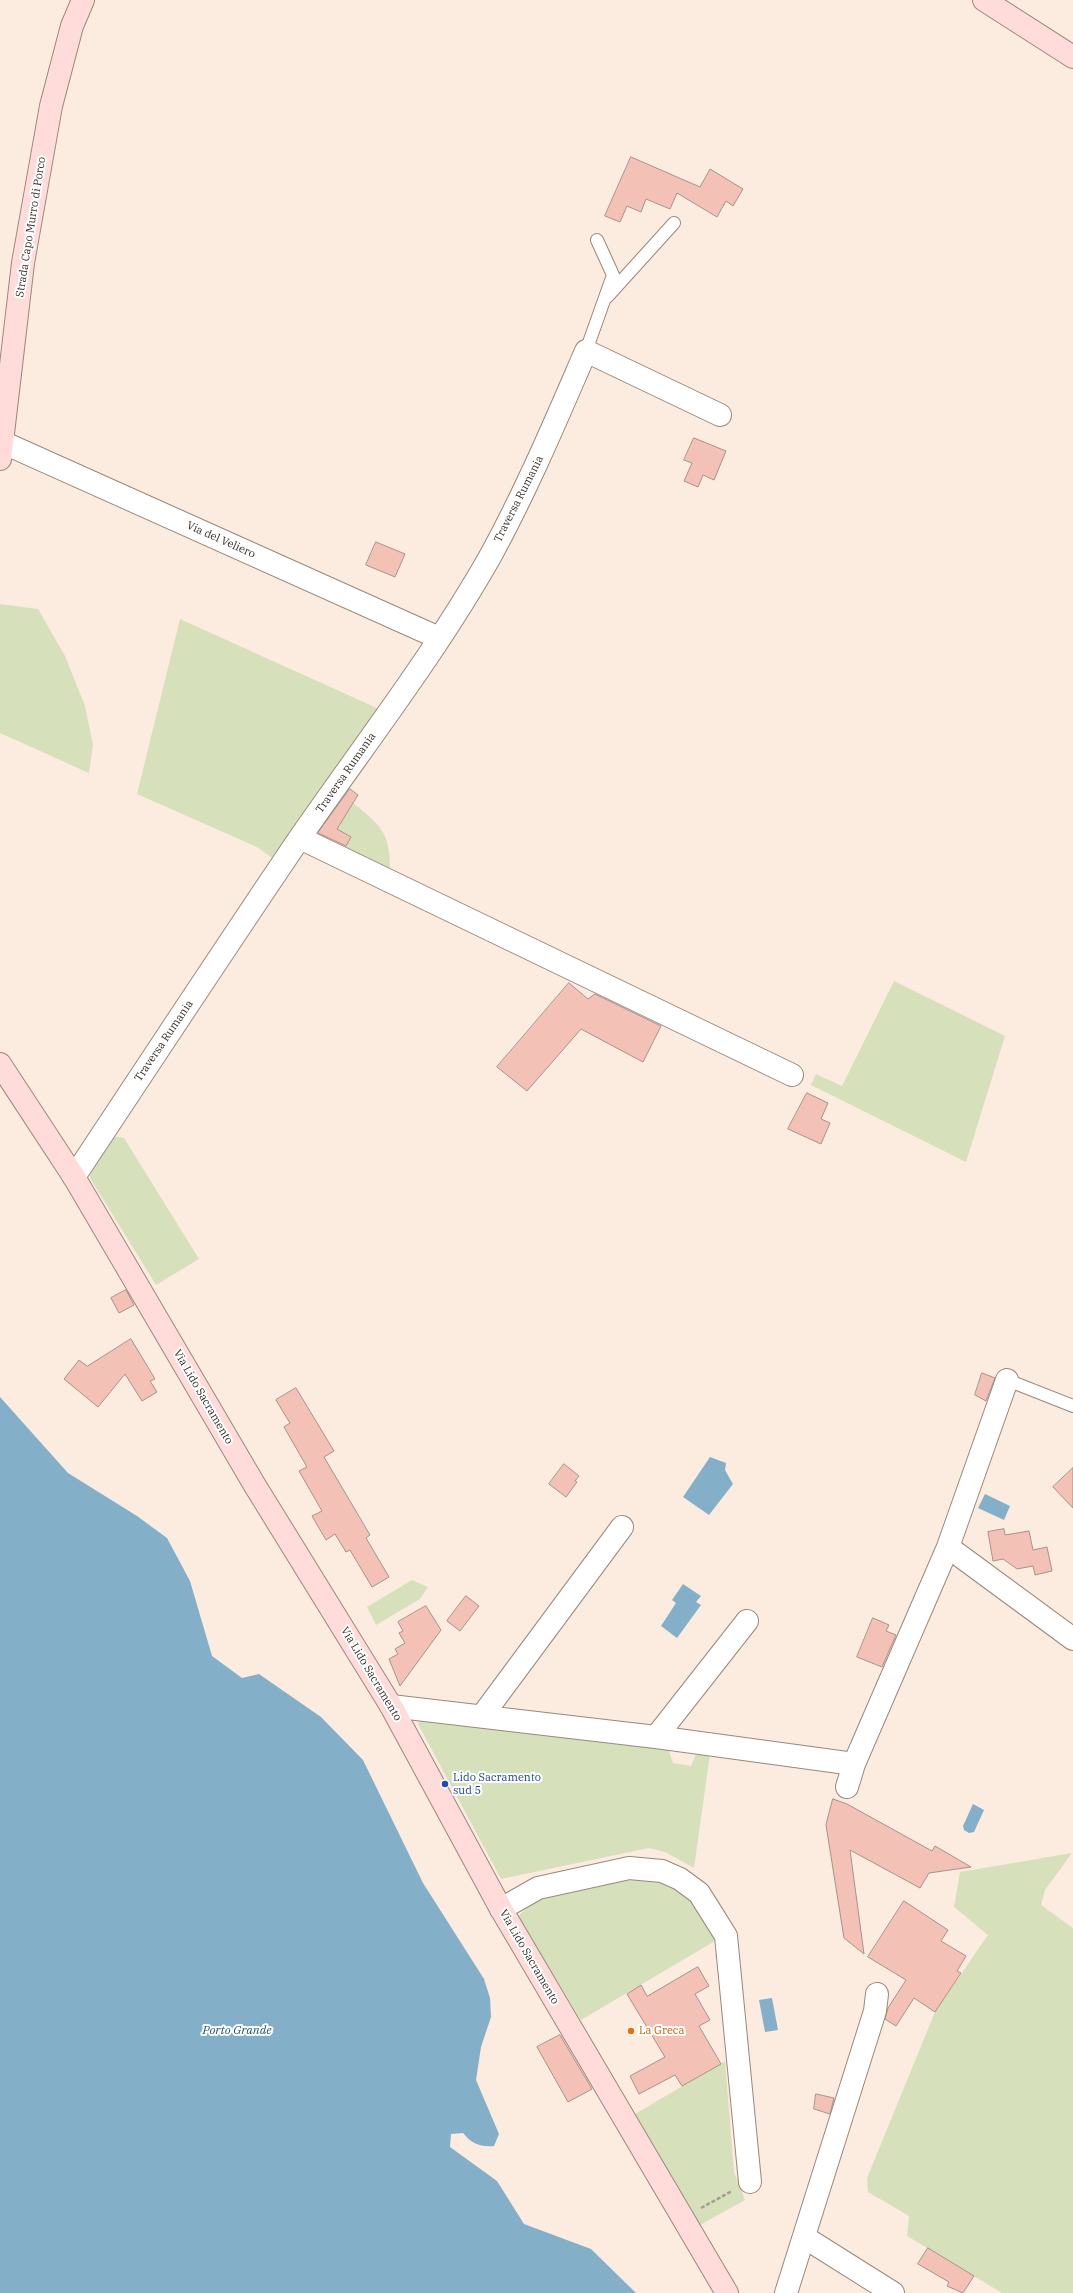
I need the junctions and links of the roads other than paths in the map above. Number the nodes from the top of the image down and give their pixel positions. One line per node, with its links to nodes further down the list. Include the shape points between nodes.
1 (83, 0): 9 (street, Strada Capo Murro di Porco, via 72,26 51,106 23,263)
2 (984, 0): 3 (street)
3 (1073, 57)
4 (674, 223): 6 (lane)
5 (597, 240): 6 (lane, via 612,275)
6 (606, 298): 7 (lane, via 590,334)
7 (586, 351): 8 (street); 10 (street, Traversa Rumania, via 539,460 495,546)
8 (720, 414)
9 (1, 451): 10 (street, Via del Veliero)
10 (440, 638): 11 (street, Traversa Rumania)
11 (300, 838): 13 (street); 14 (street, Traversa Rumania)
12 (0, 1064): 14 (street, Via Lido Sacramento)
13 (792, 1075)
14 (74, 1177): 21 (street, Via Lido Sacramento, via 250,1477)
15 (1007, 1380): 16 (lane); 18 (street)
16 (1073, 1406)
17 (622, 1527): 22 (street)
18 (948, 1547): 20 (street); 24 (street)
19 (747, 1621): 23 (street)
20 (1073, 1639)
21 (391, 1706): 22 (street); 26 (street, Via Lido Sacramento)
22 (482, 1716): 23 (street)
23 (656, 1737): 24 (street)
24 (854, 1764): 25 (street)
25 (847, 1787)
26 (501, 1909): 28 (street, via 538,1888 629,1868 662,1871 680,1879 699,1893 726,1936); 30 (street, Via Lido Sacramento)
27 (877, 1994): 29 (street, via 875,2011)
28 (750, 2182)
29 (804, 2237): 31 (street); 32 (street)
30 (727, 2293)
31 (786, 2293)
32 (893, 2293)

